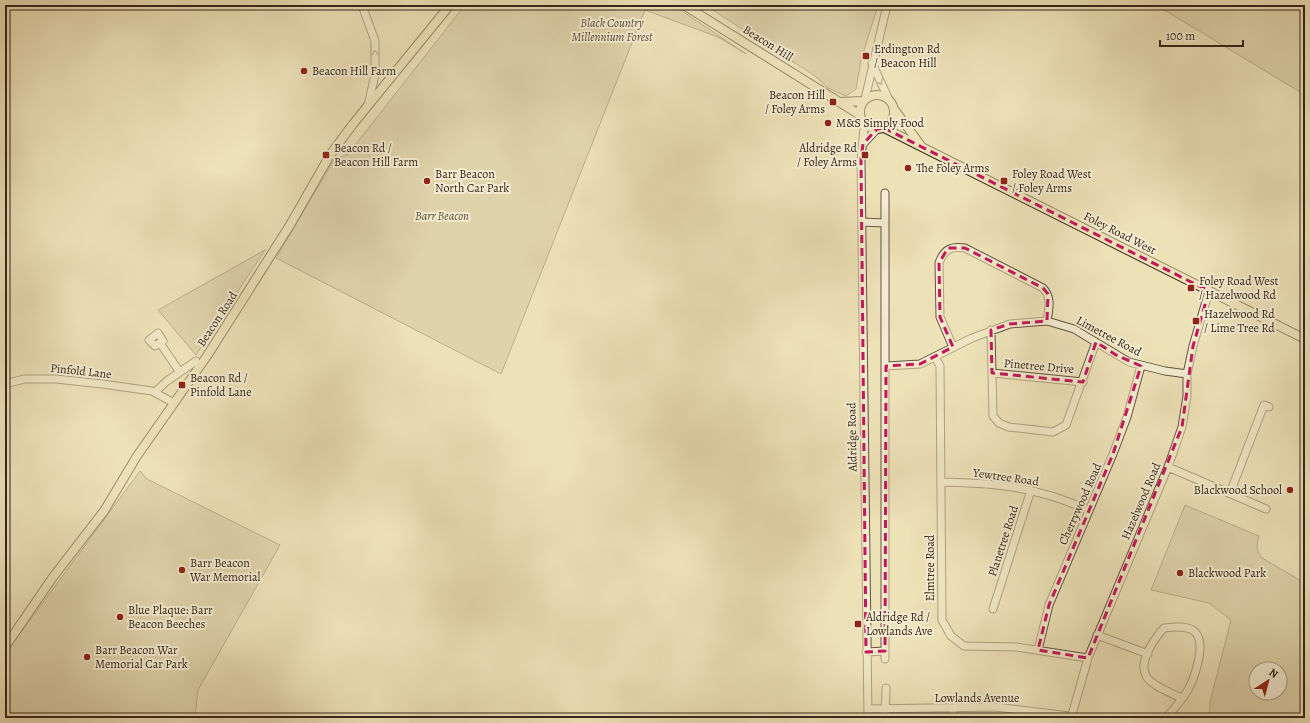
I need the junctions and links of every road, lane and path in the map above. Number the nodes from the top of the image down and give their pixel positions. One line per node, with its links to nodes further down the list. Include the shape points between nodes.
1 (362, 5): 9 (street, one-way to 1, via 375,75 375,41)
2 (450, 5): 9 (main road, Beacon Road)
3 (684, 5): 8 (main road, Beacon Hill)
4 (887, 5): 5 (street)
5 (872, 63): 6 (street); 7 (street, one-way to 7)
6 (864, 100): 7 (main road, via 877,95); 8 (main road); 11 (main road)
7 (889, 100): 10 (main road)
8 (839, 102): 11 (main road, Beacon Hill)
9 (368, 105): 35 (main road, Beacon Road, via 330,155 228,325)
10 (894, 109): 12 (main road, via 891,122); 14 (main road, Foley Road West)
11 (861, 117): 12 (main road, via 870,128); 13 (street, Aldridge Road, via 864,128)
12 (881, 128): 13 (street); 14 (main road, Foley Road West)
13 (863, 144): 16 (street, Aldridge Road)
14 (924, 149): 18 (main road, Foley Road West)
15 (885, 193): 17 (street)
16 (862, 222): 17 (street); 48 (street, Aldridge Road)
17 (884, 222): 27 (street)
18 (1209, 291): 21 (main road, Foley Road West); 31 (street, Hazelwood Road, via 1196,332)
19 (1047, 321): 20 (street, Limetree Road, via 1010,324); 22 (street, Limetree Road, via 1074,329); 24 (street, via 1050,303 1044,288 965,248 955,246 942,254 940,263 940,317)
20 (991, 330): 24 (street, Limetree Road); 30 (street)
21 (1305, 339)
22 (1096, 342): 28 (street, Limetree Road, via 1116,356); 32 (street)
23 (160, 343): 29 (street)
24 (952, 347): 25 (street, Limetree Road)
25 (935, 357): 27 (street, Limetree Road, via 920,364); 38 (street, Elmtree Road, via 940,366)
26 (196, 361): 29 (street)
27 (886, 366): 47 (street)
28 (1141, 366): 31 (street, Limetree Road); 42 (street, Cherrywood Road, via 1114,454)
29 (179, 371): 34 (street)
30 (992, 373): 32 (street, Pinetree Drive); 32 (street, via 993,416 999,423 1009,427 1053,432 1066,425)
31 (1187, 374): 37 (street, Hazelwood Road, via 1187,396 1182,427)
32 (1083, 382)
33 (5, 384): 34 (street, Pinfold Lane, via 24,379 56,379)
34 (155, 392): 35 (street, Pinfold Lane)
35 (174, 402): 45 (main road, Beacon Road, via 104,511 53,577)
36 (1269, 407): 40 (street, via 1264,405)
37 (1168, 467): 40 (street); 44 (street, Hazelwood Road)
38 (941, 482): 39 (street, Yewtree Road); 46 (street, Elmtree Road, via 942,620 945,628 955,641 964,646)
39 (1031, 490): 42 (street, Yewtree Road); 43 (street, Planetree Road, via 993,598)
40 (1230, 493): 41 (street)
41 (1266, 509)
42 (1088, 510): 46 (street, Cherrywood Road, via 1049,605)
43 (993, 609)
44 (1097, 635): 49 (street); 50 (street, Hazelwood Road)
45 (5, 647)
46 (1038, 650): 50 (street, Elmtree Road)
47 (885, 651): 48 (street); 51 (street)
48 (866, 652): 55 (street, Aldridge Road)
49 (1148, 654): 53 (street, via 1144,672 1149,680); 53 (street, via 1155,638 1164,628 1177,627 1194,632 1200,641 1200,656 1190,686)
50 (1088, 658): 57 (street, Hazelwood Road)
51 (885, 659)
52 (886, 688): 56 (street)
53 (1181, 698): 62 (street)
54 (953, 708): 56 (street, Lowlands Avenue); 57 (street, Lowlands Avenue, via 996,707); 60 (street)
55 (868, 709): 56 (street, Lowlands Avenue); 58 (street, Aldridge Road)
56 (886, 709): 59 (street)
57 (1072, 715): 61 (street, Lowlands Avenue)
58 (868, 718)
59 (885, 718)
60 (953, 718)
61 (1086, 718)
62 (1166, 718)

